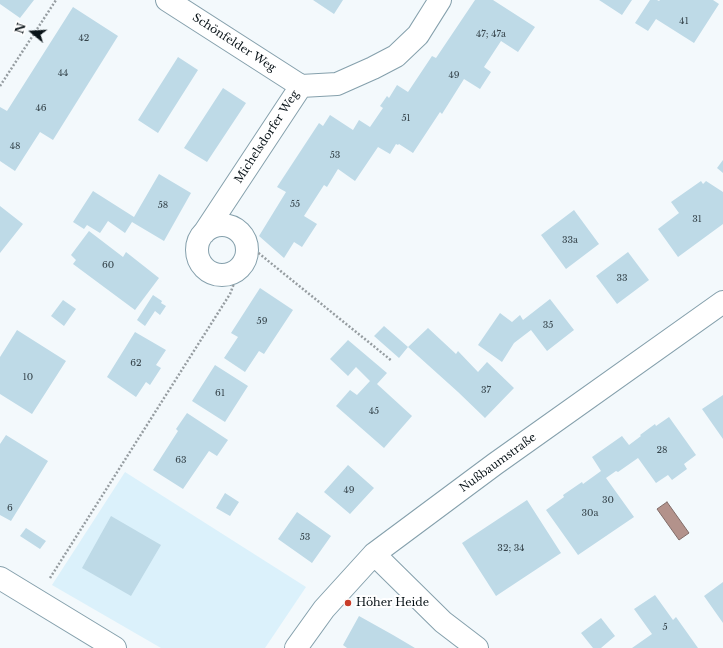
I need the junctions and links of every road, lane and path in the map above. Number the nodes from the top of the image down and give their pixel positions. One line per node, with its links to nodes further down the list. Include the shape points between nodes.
1 (56, 0): 4 (path)
2 (167, 0): 5 (street, Schönfelder Weg)
3 (440, 0): 5 (street, Michelsdorfer Weg, via 418,35 396,56 337,84)
4 (0, 86)
5 (301, 86): 6 (street, Michelsdorfer Weg)
6 (204, 233): 7 (street, via 217,225 224,225 238,230); 8 (street, via 199,239 197,255 205,269 220,275 236,271)
7 (246, 243): 8 (street, via 245,258); 10 (path)
8 (241, 265): 13 (path, via 230,294)
9 (723, 302): 11 (street, Nußbaumstraße, via 495,464)
10 (392, 361)
11 (374, 554): 15 (street, Nußbaumstraße, via 324,609); 16 (street, via 443,622)
12 (0, 578): 13 (street)
13 (36, 600): 14 (street)
14 (115, 648)
15 (296, 648)
16 (477, 648)

